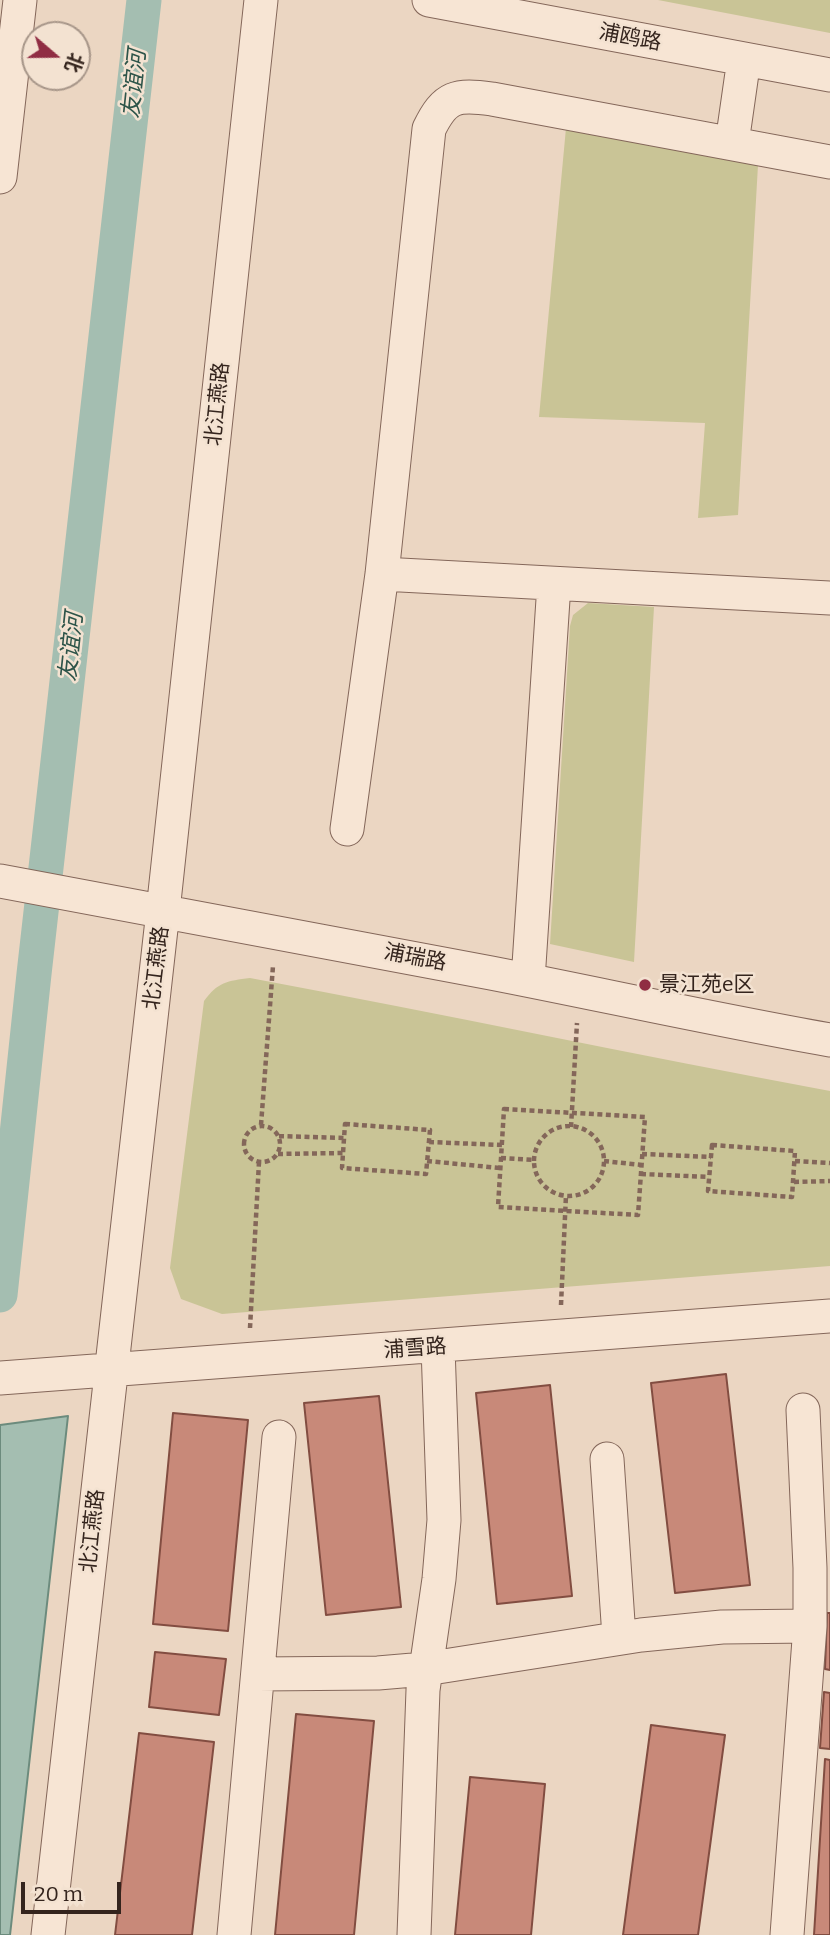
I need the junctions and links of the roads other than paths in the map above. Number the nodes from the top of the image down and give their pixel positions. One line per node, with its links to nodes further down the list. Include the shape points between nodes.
1 (20, 0): 8 (street)
2 (261, 0): 14 (street, 北江燕路)
3 (429, 0): 4 (street, 浦鸥路)
4 (744, 59): 5 (street, 浦鸥路); 6 (street)
5 (830, 75)
6 (732, 144): 7 (street); 9 (street, via 469,96 451,99 438,110 429,129)
7 (830, 162)
8 (0, 177)
9 (382, 574): 10 (street); 12 (street)
10 (554, 584): 11 (street); 15 (street)
11 (830, 598)
12 (347, 829)
13 (0, 881): 14 (street, 浦瑞路)
14 (163, 911): 15 (street, 浦瑞路); 19 (street, 北江燕路)
15 (528, 980): 16 (street, 浦瑞路)
16 (830, 1040)
17 (830, 1316): 18 (street, 浦雪路)
18 (438, 1347): 19 (street, 浦雪路); 26 (street, via 444,1520)
19 (110, 1371): 20 (street, 浦雪路); 28 (street, 北江燕路)
20 (0, 1378)
21 (803, 1410): 24 (street)
22 (279, 1437): 27 (street)
23 (607, 1459): 25 (street)
24 (810, 1626): 25 (street, via 722,1627); 31 (street)
25 (619, 1637): 26 (street)
26 (425, 1669): 27 (street, via 378,1674); 30 (street)
27 (258, 1674): 29 (street)
28 (48, 1935)
29 (234, 1935)
30 (414, 1935)
31 (787, 1935)

